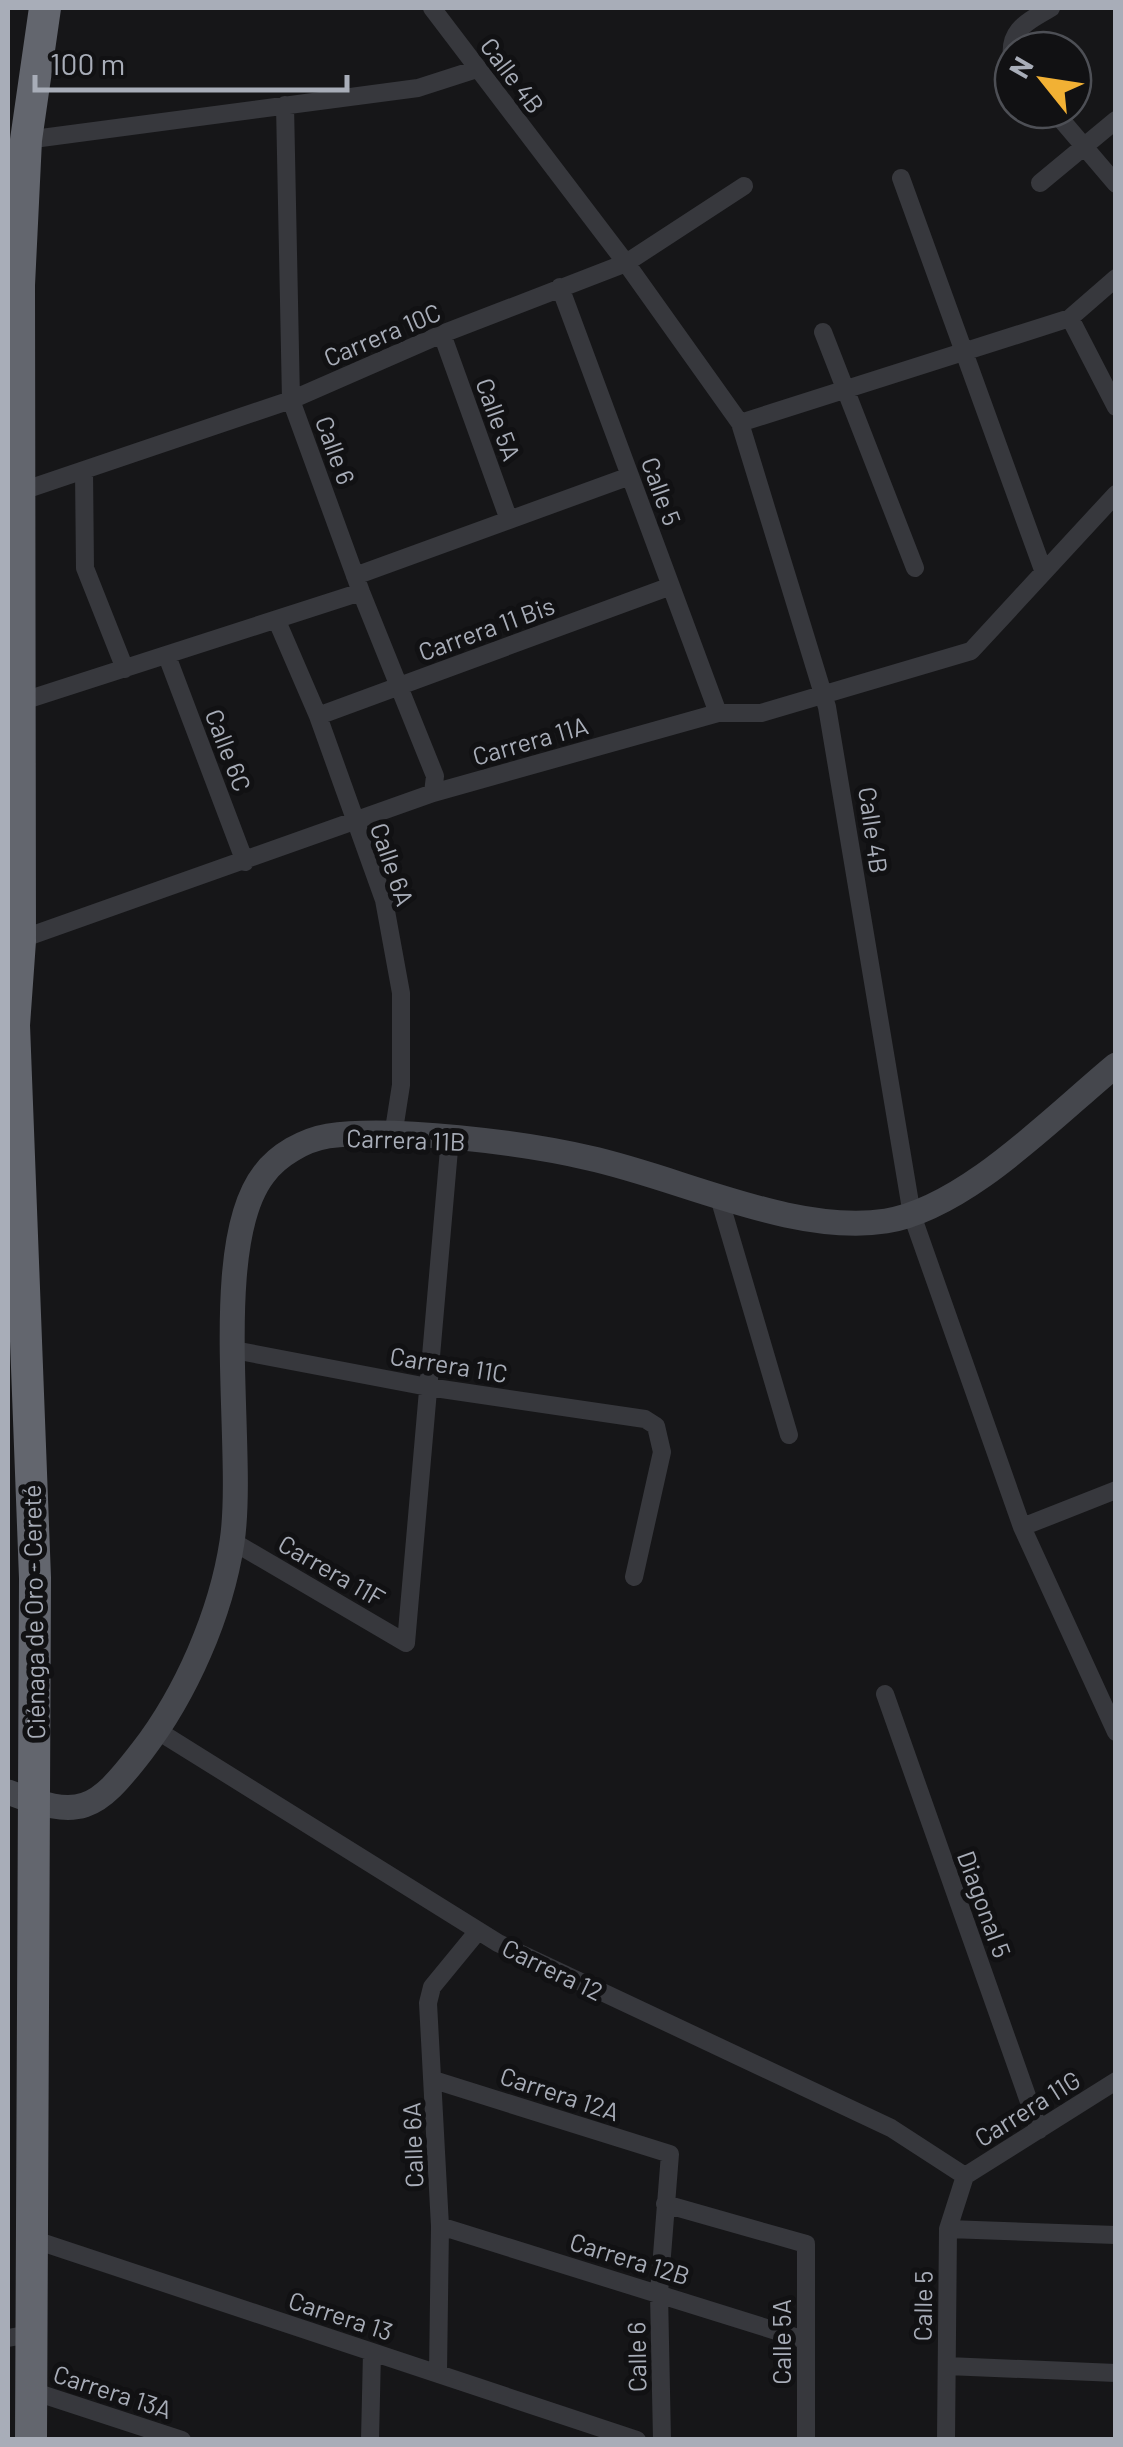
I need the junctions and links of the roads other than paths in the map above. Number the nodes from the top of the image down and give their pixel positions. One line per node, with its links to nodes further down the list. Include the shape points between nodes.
1 (45, 8): 9 (highway, Ciénaga de Oro - Cereté)
2 (432, 8): 5 (street, Calle 4B)
3 (1051, 8): 4 (street)
4 (1018, 30)
5 (477, 69): 6 (street, via 418,88); 15 (street, Calle 4B)
6 (285, 104): 9 (street); 25 (street, Calle 6)
7 (1116, 120): 10 (street)
8 (1070, 130): 10 (street)
9 (26, 140): 17 (highway, Ciénaga de Oro - Cereté)
10 (1083, 145): 12 (street); 13 (street)
11 (902, 178): 23 (street)
12 (1040, 182)
13 (1116, 184)
14 (744, 186): 15 (street, Carrera 10C)
15 (626, 263): 18 (street, Carrera 10C); 27 (street, Calle 4B)
16 (1116, 278): 19 (street)
17 (13, 284): 20 (highway, Ciénaga de Oro - Cereté)
18 (560, 287): 22 (street, Carrera 10C); 29 (street, Calle 5)
19 (1070, 318): 23 (street); 26 (street)
20 (13, 332): 30 (highway, Ciénaga de Oro - Cereté)
21 (823, 332): 24 (street)
22 (442, 334): 25 (street, Carrera 10C); 32 (street, Calle 5A)
23 (964, 352): 24 (street); 34 (street)
24 (847, 389): 27 (street); 33 (street)
25 (292, 400): 28 (street, Carrera 10C); 35 (street, Calle 6)
26 (1116, 407)
27 (740, 423): 41 (street, Calle 4B)
28 (84, 471): 30 (street, Carrera 10C); 39 (street, via 85,568)
29 (630, 476): 32 (street); 36 (street, Calle 5)
30 (22, 490): 42 (highway, Ciénaga de Oro - Cereté)
31 (1116, 494): 34 (street, Carrera 11A)
32 (509, 520): 35 (street)
33 (915, 568)
34 (1044, 570): 41 (street, Carrera 11A, via 971,651)
35 (358, 584): 37 (street); 40 (street, Calle 6)
36 (671, 586): 40 (street, Carrera 11 Bis); 43 (street, Calle 5)
37 (277, 621): 38 (street); 44 (street, Calle 6A)
38 (167, 656): 39 (street); 48 (street, Calle 6C)
39 (125, 669): 42 (street)
40 (399, 686): 44 (street, Carrera 11 Bis); 46 (street, Calle 6, via 435,776)
41 (824, 696): 43 (street, Carrera 11A, via 761,713); 55 (street, Calle 4B)
42 (20, 702): 45 (highway, Ciénaga de Oro - Cereté)
43 (718, 713): 46 (street, Carrera 11A)
44 (318, 716): 47 (street, Calle 6A)
45 (14, 749): 49 (highway, Ciénaga de Oro - Cereté)
46 (434, 793): 47 (street, Carrera 11A)
47 (352, 821): 48 (street, Carrera 11A); 52 (street, Calle 6A, via 384,900 400,992 401,1085)
48 (244, 862): 49 (street, Carrera 11A)
49 (14, 942): 50 (highway, Ciénaga de Oro - Cereté)
50 (11, 1030): 67 (highway, Ciénaga de Oro - Cereté, via 36,1578)
51 (1116, 1065): 55 (street, Carrera 11B, via 996,1164)
52 (393, 1136): 53 (street, Carrera 11B); 56 (street, Carrera 11B, via 326,1136 289,1150 262,1175 246,1212 236,1265)
53 (450, 1138): 54 (street, Carrera 11B, via 588,1157); 57 (street)
54 (718, 1194): 55 (street, Carrera 11B, via 845,1223); 58 (street)
55 (912, 1215): 60 (street, Calle 4B)
56 (234, 1350): 57 (street, Carrera 11C); 61 (street, Carrera 11B)
57 (428, 1387): 61 (street, Carrera 11F, via 406,1643); 62 (street, Carrera 11C, via 646,1418 656,1426 662,1452)
58 (789, 1435)
59 (1116, 1490): 60 (street)
60 (1022, 1527): 64 (street, Calle 4B)
61 (232, 1541): 65 (street, Carrera 11B, via 195,1661)
62 (634, 1577)
63 (884, 1694): 71 (street, Diagonal 5)
64 (1108, 1699): 66 (street, Calle 4B)
65 (158, 1731): 67 (street, Carrera 11B, via 96,1803 66,1810); 68 (street, Carrera 12)
66 (1116, 1732)
67 (21, 1797): 78 (highway, Ciénaga de Oro - Cereté)
68 (478, 1931): 69 (street, Calle 6A, via 432,1987); 73 (street, Carrera 12, via 892,2128)
69 (434, 2080): 72 (street, Carrera 12A); 75 (street, Calle 6A)
70 (1116, 2081): 71 (street, Carrera 11G)
71 (1040, 2130): 73 (street, Carrera 11G)
72 (670, 2154): 74 (street, Calle 6)
73 (966, 2176): 76 (street, Calle 5)
74 (665, 2204): 79 (street, Calle 6); 81 (street, Calle 5A, via 806,2244)
75 (440, 2226): 79 (street, Carrera 12B); 85 (street, Calle 6A)
76 (948, 2229): 77 (street); 83 (street, Calle 5)
77 (1116, 2235)
78 (28, 2238): 80 (highway, Ciénaga de Oro - Cereté); 82 (street, Carrera 13)
79 (660, 2293): 81 (street, Carrera 12B); 91 (street, Calle 6)
80 (19, 2336): 86 (highway, Ciénaga de Oro - Cereté)
81 (805, 2340): 92 (street, Calle 5A)
82 (372, 2352): 85 (street, Carrera 13); 89 (street)
83 (946, 2366): 84 (street); 93 (street, Calle 5)
84 (1116, 2373)
85 (438, 2374): 90 (street, Carrera 13)
86 (30, 2390): 87 (highway, Ciénaga de Oro - Cereté); 88 (street, Carrera 13A)
87 (31, 2440)
88 (182, 2440)
89 (370, 2440)
90 (637, 2440)
91 (662, 2440)
92 (806, 2440)
93 (946, 2440)

